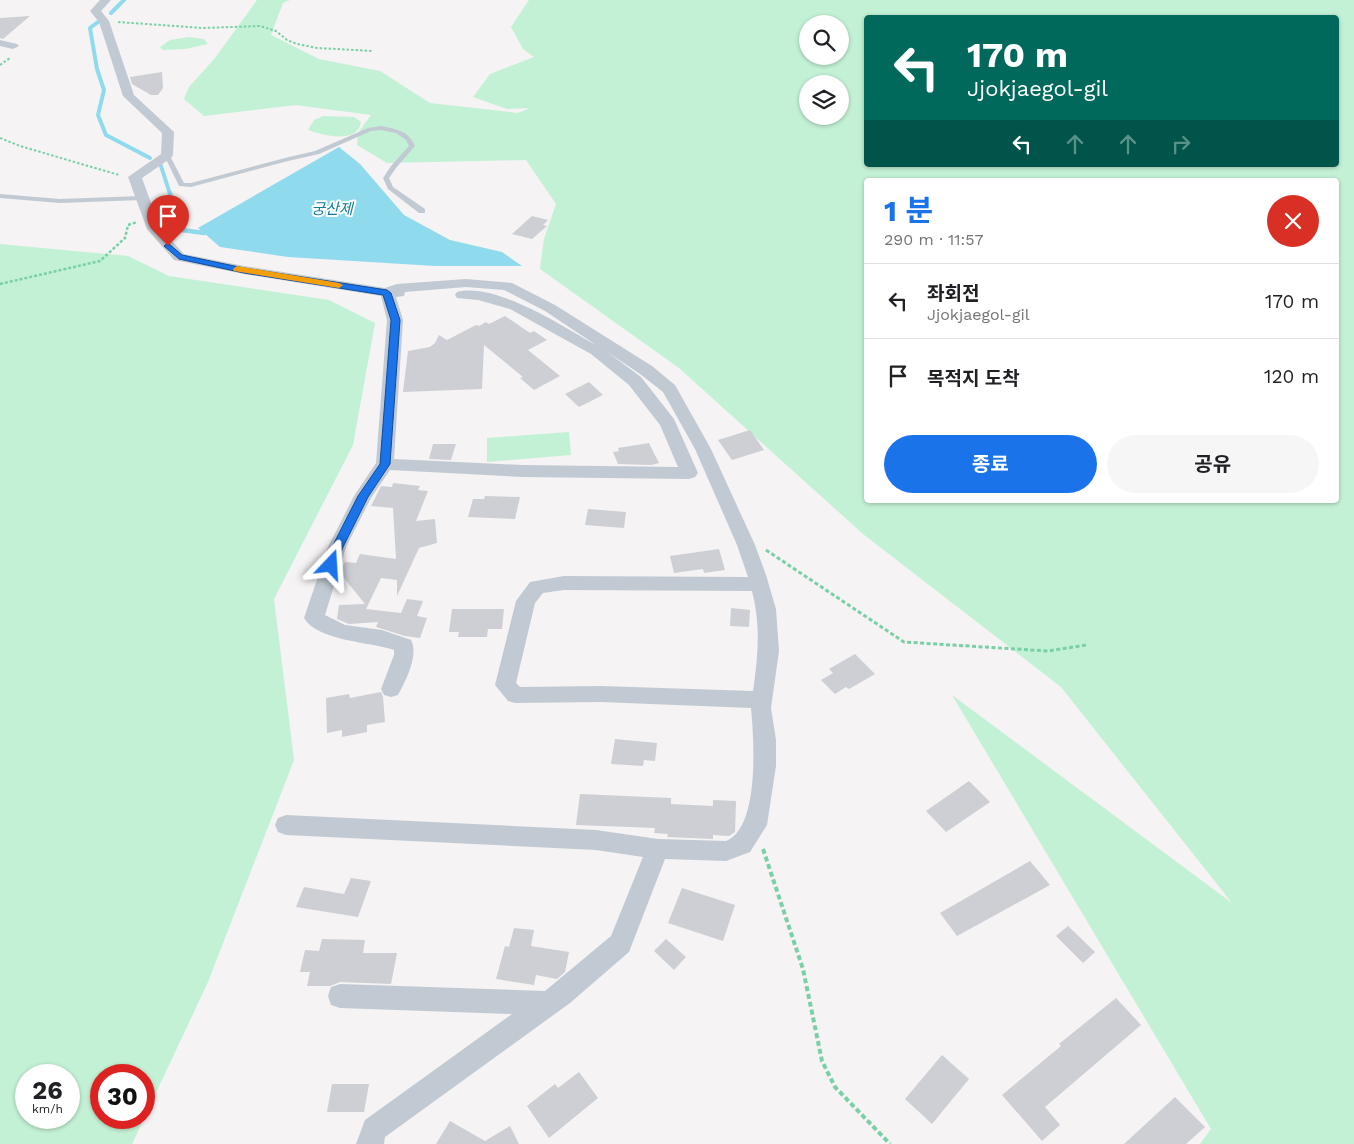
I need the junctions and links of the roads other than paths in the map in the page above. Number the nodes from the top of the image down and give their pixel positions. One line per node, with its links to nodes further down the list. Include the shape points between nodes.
1 (106, 0): 4 (street, via 95,11 104,21 129,96 168,132)
2 (0, 43): 3 (street)
3 (13, 46)
4 (167, 155): 6 (street, via 135,176); 7 (lane, via 181,185 191,185 317,153 370,129 381,128 410,138 412,146 386,178 390,188)
5 (0, 196): 6 (lane, via 60,201)
6 (141, 198): 8 (street, via 154,229 179,257)
7 (422, 211)
8 (387, 293): 9 (street, via 396,320); 9 (street, via 479,296 515,306 596,351 635,381 668,423 689,473); 10 (street, via 397,288 466,283 507,286 550,308 646,370 669,389 704,449)
9 (385, 464): 11 (street, via 363,496 337,547 314,618 340,632 404,645 404,655)
10 (760, 584): 12 (street, via 766,609 769,651); 12 (street, via 564,583 537,587 526,601 505,685 515,695 611,694)
11 (391, 689)
12 (762, 700): 14 (street, via 765,766 756,825 742,845 726,851)
13 (286, 825): 14 (street, via 596,840)
14 (658, 849): 16 (street, via 620,944)
15 (340, 996): 16 (street)
16 (548, 1003): 17 (street, via 374,1129)
17 (370, 1144)

